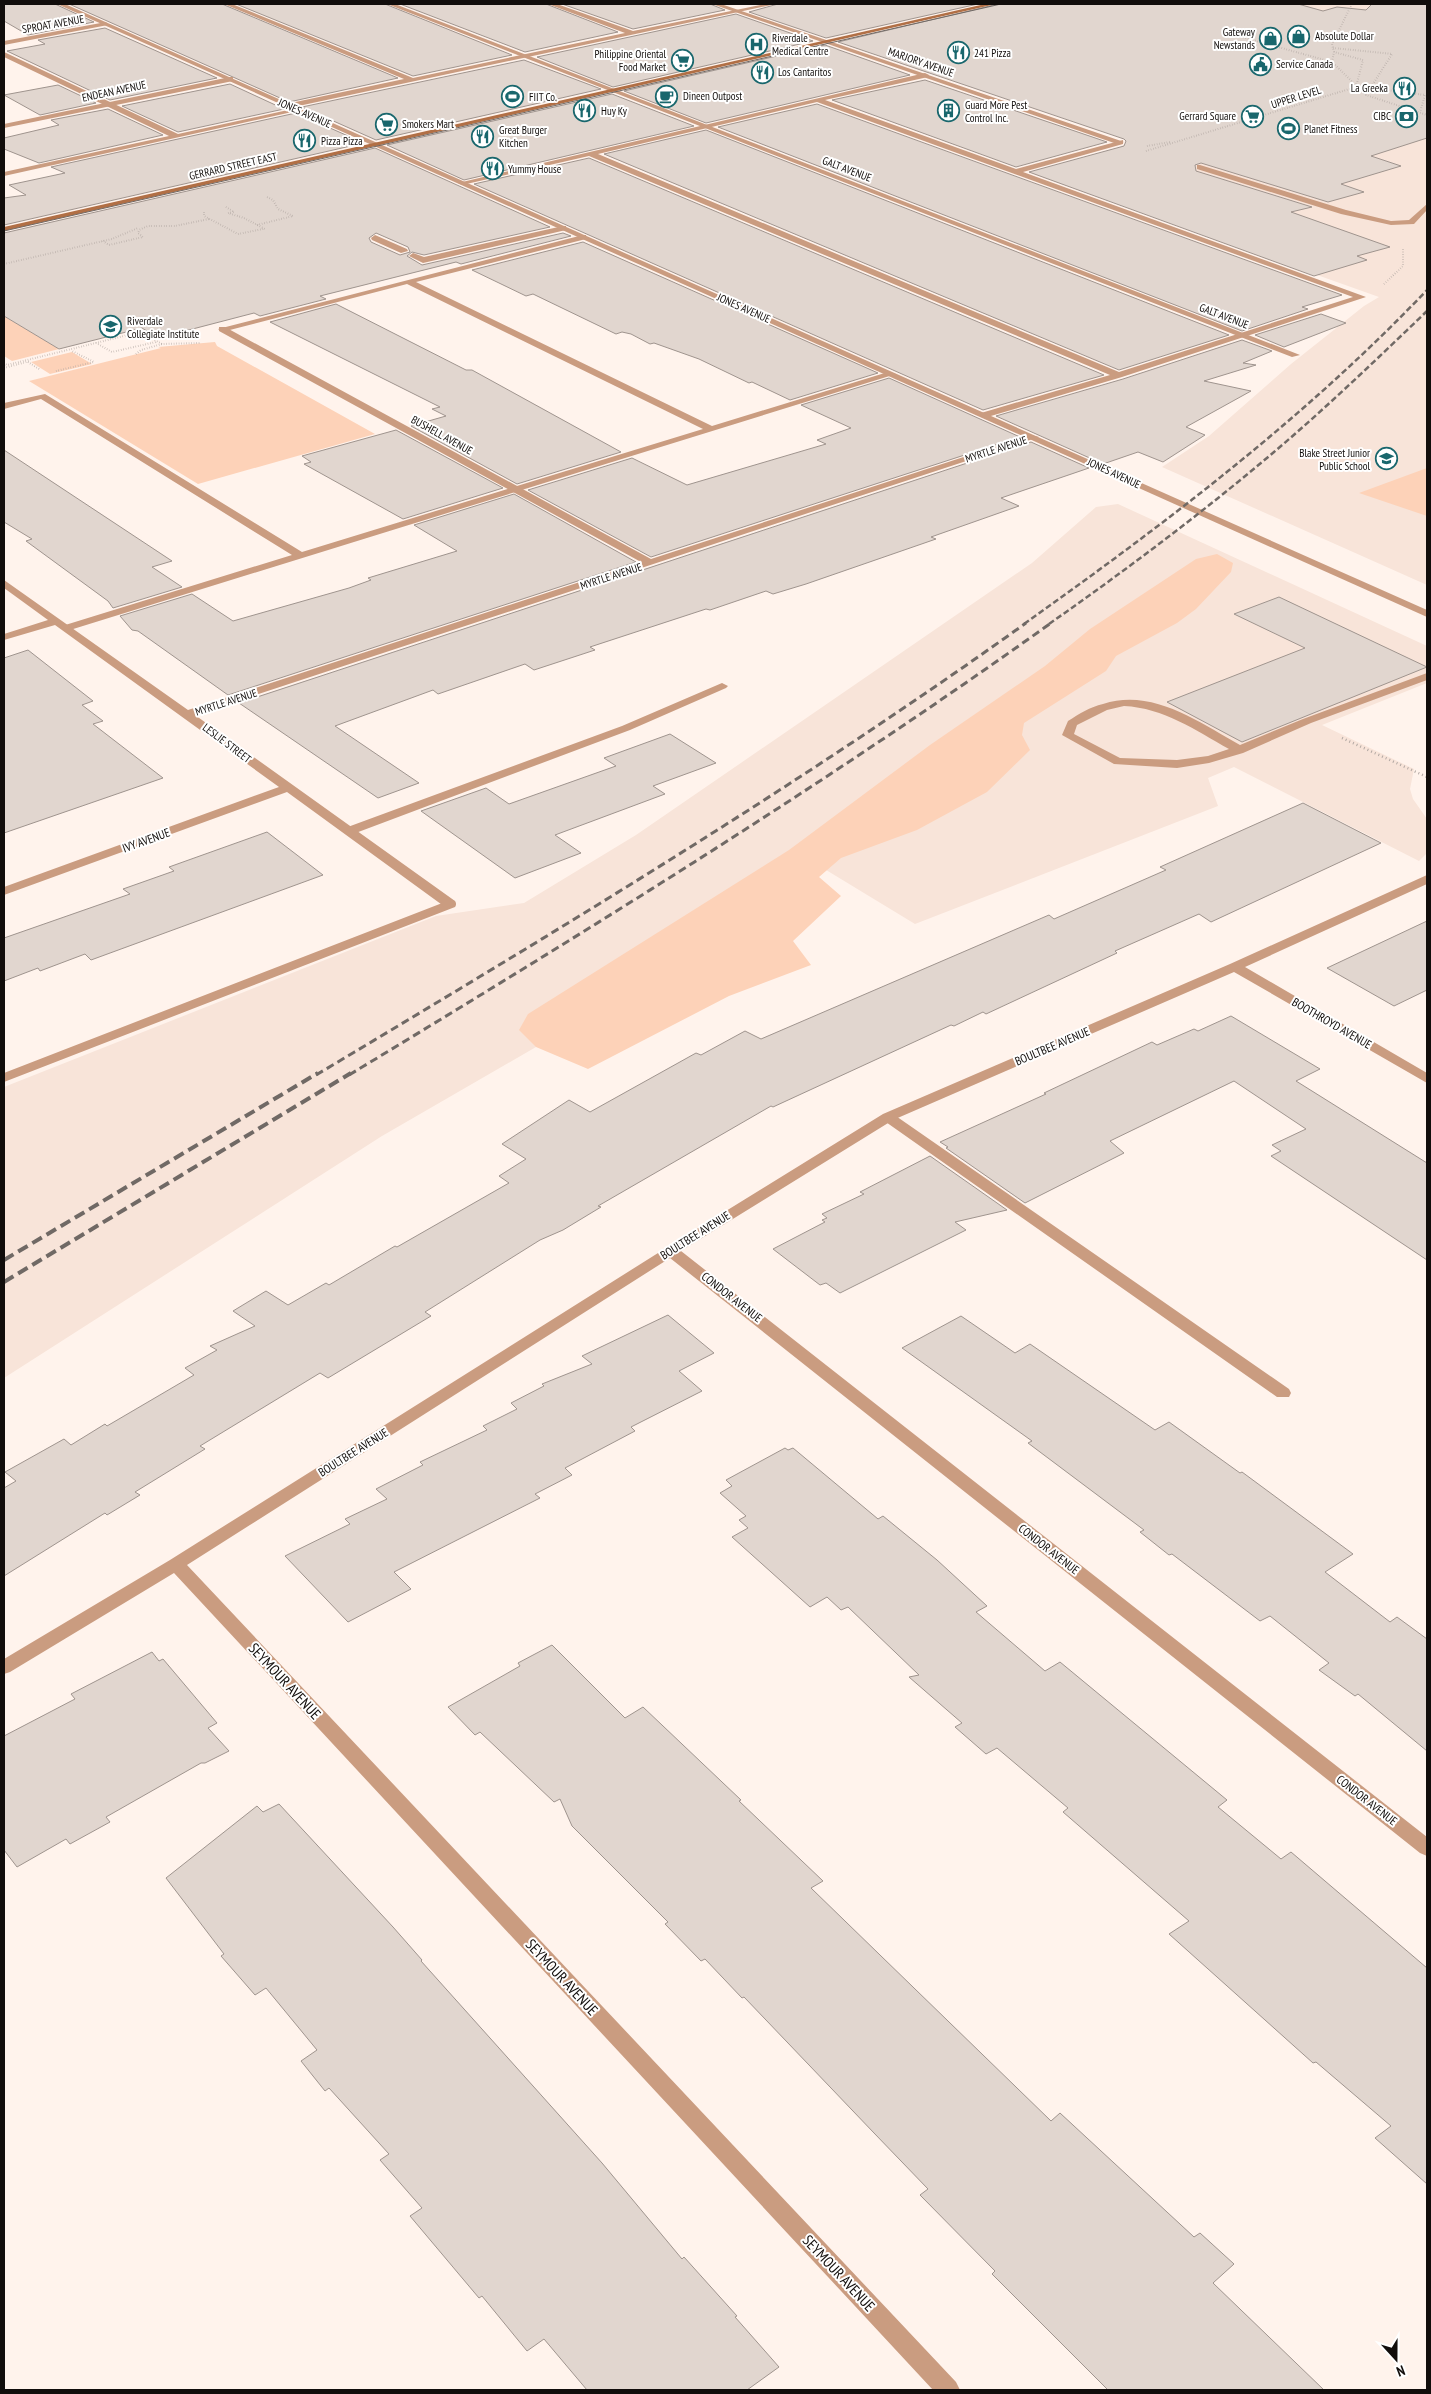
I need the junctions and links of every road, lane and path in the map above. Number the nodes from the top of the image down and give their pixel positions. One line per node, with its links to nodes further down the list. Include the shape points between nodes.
1 (60, 4): 10 (street, JONES AVENUE)
2 (227, 4): 22 (street)
3 (390, 4): 18 (street, GALT AVENUE)
4 (551, 4): 11 (street)
5 (716, 4): 9 (street, MARJORY AVENUE)
6 (773, 4): 9 (street)
7 (993, 4): 13 (main road, GERRARD STREET EAST)
8 (1352, 4): 15 (path, via 1332,44)
9 (737, 11): 11 (street); 13 (street, MARJORY AVENUE)
10 (106, 24): 14 (street, SPROAT AVENUE); 21 (street, JONES AVENUE)
11 (631, 33): 18 (street)
12 (1231, 34): 19 (path)
13 (827, 41): 20 (street, MARJORY AVENUE); 24 (main road, GERRARD STREET EAST)
14 (4, 43)
15 (1333, 48): 16 (path); 23 (path, via 1392,54)
16 (1334, 52): 19 (path); 41 (path, UPPER LEVEL, via 1362,60 1356,87)
17 (4, 54): 28 (street)
18 (525, 56): 22 (street); 24 (street, GALT AVENUE)
19 (1332, 62): 26 (path)
20 (925, 75): 27 (street); 43 (street, MARJORY AVENUE, via 1120,142)
21 (230, 79): 28 (street, ENDEAN AVENUE); 31 (street, JONES AVENUE)
22 (412, 80): 31 (street)
23 (1371, 88): 25 (path); 26 (path)
24 (612, 90): 35 (street, GALT AVENUE); 38 (main road, GERRARD STREET EAST)
25 (1426, 94): 32 (path)
26 (1366, 95): 29 (path)
27 (817, 100): 35 (street); 43 (street)
28 (110, 104): 34 (street, ENDEAN AVENUE); 36 (street)
29 (1392, 104): 30 (path); 32 (path)
30 (1386, 105)
31 (293, 108): 36 (street); 38 (street, JONES AVENUE)
32 (1420, 112): 33 (path)
33 (1427, 115)
34 (4, 126)
35 (704, 126): 40 (street); 64 (street, GALT AVENUE)
36 (176, 136): 44 (street)
37 (1170, 142): 39 (path)
38 (375, 144): 45 (street, JONES AVENUE); 55 (main road, GERRARD STREET EAST)
39 (1146, 146)
40 (590, 153): 45 (street); 76 (street)
41 (1138, 153)
42 (1200, 167): 51 (street, via 1344,212)
43 (1014, 172): 63 (street)
44 (4, 174)
45 (462, 183): 54 (street, JONES AVENUE)
46 (266, 196): 52 (path, via 278,209 294,216)
47 (1427, 206): 51 (street, via 1411,222)
48 (226, 207): 52 (path, via 234,212 228,213)
49 (204, 216): 50 (path)
50 (208, 219): 52 (path, via 238,234 265,229); 58 (path, via 175,226 148,226 139,230 143,237 108,244)
51 (1392, 223): 63 (path, via 1403,242 1404,266 1382,286)
52 (257, 225)
53 (142, 226): 58 (path)
54 (563, 228): 56 (street, JONES AVENUE); 60 (street, via 423,260)
55 (4, 229)
56 (583, 237): 62 (street); 75 (street, JONES AVENUE)
57 (375, 238): 59 (street)
58 (103, 241): 61 (path)
59 (404, 252)
60 (413, 256)
61 (4, 264)
62 (407, 281): 79 (street); 81 (street, BUSHELL AVENUE, via 222,329)
63 (1362, 297): 64 (street)
64 (1244, 335): 70 (street, GALT AVENUE); 76 (street)
65 (157, 342): 67 (path, via 112,352); 67 (path, via 140,332); 68 (path)
66 (204, 342): 68 (path)
67 (96, 343): 72 (path)
68 (162, 344): 69 (path)
69 (136, 354)
70 (1295, 355)
71 (28, 362): 72 (path); 73 (path); 74 (path, via 74,350 94,362)
72 (5, 365)
73 (40, 370)
74 (56, 372)
75 (891, 374): 78 (street, JONES AVENUE); 79 (street)
76 (1119, 375): 78 (street)
77 (4, 406): 82 (street, via 42,396)
78 (984, 415): 80 (street, JONES AVENUE)
79 (711, 429): 81 (street)
80 (1034, 437): 83 (street, MYRTLE AVENUE); 85 (street, JONES AVENUE)
81 (517, 489): 82 (street); 83 (street, BUSHELL AVENUE)
82 (300, 555): 86 (street)
83 (650, 563): 90 (street, MYRTLE AVENUE)
84 (4, 583): 86 (street, LESLIE STREET)
85 (1427, 614)
86 (61, 625): 87 (street); 90 (street, LESLIE STREET)
87 (4, 637)
88 (1427, 676): 91 (street)
89 (722, 686): 95 (street, via 626,728)
90 (188, 714): 94 (street, LESLIE STREET)
91 (1308, 721): 92 (street); 93 (path)
92 (1239, 750): 92 (street, via 1162,708 1137,702 1108,706 1072,723 1068,735 1118,760 1144,764 1177,764)
93 (1427, 777)
94 (288, 788): 95 (street, LESLIE STREET); 97 (street, IVY AVENUE)
95 (349, 831): 99 (street, LESLIE STREET, via 450,904)
96 (1427, 880): 98 (street, BOULTBEE AVENUE)
97 (4, 891)
98 (1235, 967): 100 (street, BOOTHROYD AVENUE); 101 (street, BOULTBEE AVENUE)
99 (4, 1078)
100 (1427, 1079)
101 (888, 1117): 102 (street, BOULTBEE AVENUE); 103 (street)
102 (671, 1250): 104 (street, BOULTBEE AVENUE); 106 (street, CONDOR AVENUE)
103 (1283, 1393)
104 (176, 1564): 105 (street, BOULTBEE AVENUE); 107 (street, SEYMOUR AVENUE)
105 (4, 1667)
106 (1424, 1841)
107 (948, 2390)

